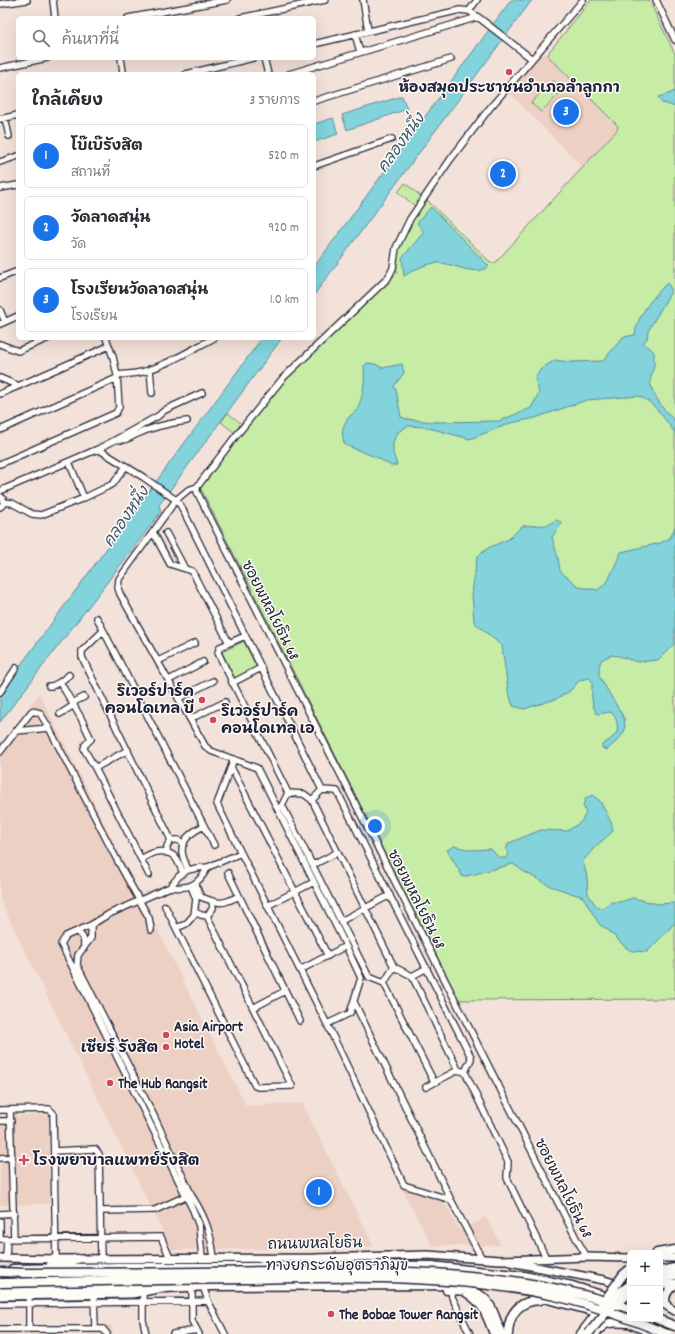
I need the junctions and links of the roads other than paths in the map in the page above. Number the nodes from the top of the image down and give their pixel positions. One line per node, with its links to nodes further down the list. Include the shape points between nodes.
1 (27, 0): 9 (street)
2 (53, 0): 11 (street)
3 (227, 0): 12 (street)
4 (325, 0): 13 (street)
5 (363, 0): 15 (street)
6 (476, 0): 10 (street)
7 (583, 0): 21 (street)
8 (656, 0): 17 (street)
9 (0, 4)
10 (469, 11): 14 (street); 15 (street, via 460,10)
11 (55, 16)
12 (139, 16)
13 (249, 16)
14 (478, 17): 19 (street); 21 (street)
15 (368, 30): 16 (street)
16 (355, 34): 18 (street); 19 (street)
17 (675, 40)
18 (316, 44)
19 (360, 52): 30 (street)
20 (451, 59): 31 (street)
21 (532, 59): 65 (street, via 461,144 410,219 396,248 393,268 388,278 283,378)
22 (37, 60): 26 (street)
23 (121, 60): 27 (street)
24 (245, 60): 28 (street)
25 (264, 60): 29 (street)
26 (0, 68)
27 (123, 72)
28 (194, 72)
29 (268, 72)
30 (295, 72)
31 (316, 100)
32 (16, 115): 33 (street)
33 (3, 118): 34 (street)
34 (9, 136)
35 (392, 139): 38 (street)
36 (16, 157): 37 (street)
37 (0, 162)
38 (316, 165)
39 (16, 185): 40 (street)
40 (0, 188)
41 (16, 272): 42 (street)
42 (0, 278)
43 (0, 310): 45 (street)
44 (16, 317): 45 (street)
45 (3, 323)
46 (44, 340): 49 (street, via 18,351)
47 (107, 340): 50 (street)
48 (210, 340): 51 (street)
49 (0, 344)
50 (109, 346): 52 (street); 54 (street)
51 (150, 369): 52 (street); 55 (street)
52 (117, 376): 59 (street); 63 (street, via 119,407 116,413)
53 (0, 378): 54 (street)
54 (19, 386): 57 (street)
55 (152, 393)
56 (202, 393): 60 (street, via 165,410)
57 (0, 394)
58 (187, 421): 60 (street, via 164,424 123,440)
59 (0, 430)
60 (117, 439): 61 (street)
61 (98, 449): 62 (street); 64 (street)
62 (69, 462): 66 (street); 68 (street)
63 (0, 464)
64 (126, 466): 68 (street, via 113,484); 69 (street)
65 (197, 487): 69 (street); 180 (street, ซอยพหลโยธิน 68, via 576,1240)
66 (0, 491)
67 (0, 496): 70 (street)
68 (84, 498): 70 (street, via 37,516 12,503)
69 (175, 499): 72 (street); 77 (street)
70 (4, 502): 71 (street)
71 (0, 507)
72 (153, 532): 74 (street, via 170,564); 80 (street, via 121,575 118,583 120,594)
73 (166, 533): 74 (street)
74 (184, 568): 79 (street, via 192,571)
75 (97, 618): 76 (street)
76 (103, 631): 99 (street, via 81,654); 109 (street)
77 (245, 636): 79 (street); 83 (street)
78 (195, 643): 80 (street)
79 (229, 643): 88 (street, via 220,647 218,652)
80 (158, 661): 85 (street)
81 (203, 662): 85 (street)
82 (16, 668): 90 (street)
83 (261, 668): 88 (street); 104 (street)
84 (69, 675): 87 (street)
85 (169, 680): 92 (street)
86 (214, 681): 92 (street)
87 (60, 682): 89 (street); 94 (street)
88 (232, 683): 105 (street)
89 (49, 686)
90 (0, 692)
91 (84, 697): 94 (street)
92 (179, 698): 96 (street)
93 (225, 702): 96 (street)
94 (73, 704): 95 (street); 103 (street, via 91,739 84,749)
95 (60, 714)
96 (190, 719): 101 (street, via 205,746)
97 (49, 728): 98 (street); 98 (street, via 40,713 32,711); 128 (street)
98 (16, 731): 100 (street)
99 (128, 750): 103 (street); 110 (street)
100 (0, 752)
101 (234, 759): 102 (street); 108 (street, via 257,768)
102 (231, 767): 115 (street, via 217,804); 125 (street)
103 (95, 768): 116 (street)
104 (322, 790): 106 (street); 126 (street, via 337,791)
105 (288, 793): 106 (street, via 304,794); 107 (street)
106 (312, 800): 113 (street)
107 (282, 805): 108 (street); 117 (street)
108 (278, 811): 122 (street)
109 (204, 826): 111 (street, via 192,832); 112 (street)
110 (171, 840): 111 (street, via 178,840); 114 (street, via 167,846)
111 (184, 844): 119 (street, via 182,852)
112 (214, 845)
113 (338, 852): 117 (street); 132 (street)
114 (167, 853): 116 (street, via 154,851); 119 (street, via 174,856)
115 (241, 853): 118 (street); 131 (street)
116 (141, 858): 121 (street)
117 (313, 865): 135 (street)
118 (208, 867): 119 (street); 123 (street, via 203,877)
119 (186, 871): 124 (street)
120 (228, 873): 127 (street)
121 (149, 875)
122 (314, 882): 125 (street); 140 (street)
123 (193, 885): 124 (street, via 183,888); 129 (street, via 201,897); 133 (street)
124 (170, 887): 128 (street)
125 (295, 892): 131 (street); 142 (street)
126 (390, 895): 132 (street); 144 (street)
127 (239, 896): 129 (street, via 226,903); 148 (street)
128 (140, 900): 136 (street, via 109,914); 138 (street, via 149,918)
129 (212, 901): 134 (street, via 213,908)
130 (165, 906): 137 (street)
131 (267, 906): 145 (street)
132 (365, 908): 135 (street); 143 (street)
133 (195, 912): 134 (street); 137 (street, via 186,924)
134 (207, 916): 150 (street)
135 (340, 920): 147 (street, via 369,977)
136 (91, 926): 139 (street); 141 (street, via 90,938)
137 (176, 928): 150 (street, via 255,1086 292,1086)
138 (151, 930)
139 (76, 932): 141 (street, via 83,937); 164 (street, via 66,936 61,944 64,952)
140 (346, 946): 142 (street); 149 (street, via 361,978)
141 (84, 948): 170 (street, via 78,955 77,965 202,1210)
142 (328, 956): 145 (street)
143 (394, 967): 146 (street); 147 (street)
144 (427, 968): 146 (street); 154 (street, via 471,1057)
145 (300, 970): 152 (street)
146 (412, 976): 153 (street)
147 (384, 983): 155 (street)
148 (285, 991): 150 (street); 151 (street)
149 (354, 1002): 152 (street, via 350,1013); 165 (street)
150 (253, 1008)
151 (300, 1021)
152 (327, 1024): 165 (street, via 405,1186)
153 (458, 1070): 154 (street); 155 (street)
154 (465, 1072): 184 (street, via 508,1162 507,1178)
155 (434, 1082): 156 (street)
156 (426, 1087)
157 (0, 1110): 158 (street)
158 (10, 1110): 160 (street); 161 (street, via 49,1109 53,1113)
159 (0, 1121): 160 (street)
160 (11, 1121): 162 (street)
161 (54, 1151): 166 (street, via 95,1149 99,1154); 172 (street)
162 (12, 1157): 163 (street); 167 (street)
163 (0, 1158)
164 (186, 1196): 166 (street, via 155,1210); 171 (street)
165 (451, 1200): 190 (street)
166 (100, 1211): 173 (street)
167 (14, 1213): 168 (street); 175 (street)
168 (0, 1214)
169 (0, 1221): 174 (street)
170 (208, 1228): 171 (street); 179 (street)
171 (200, 1230): 178 (street)
172 (55, 1238): 173 (street); 175 (street); 188 (street)
173 (101, 1238): 182 (street); 183 (street, via 162,1237)
174 (2, 1239): 175 (street); 181 (street)
175 (14, 1239)
176 (675, 1250): 177 (highway)
177 (663, 1252)
178 (202, 1257): 179 (main road, ถนนพหลโยธิน); 183 (main road, ถนนพหลโยธิน)
179 (214, 1257): 190 (main road, ถนนพหลโยธิน, via 427,1255)
180 (587, 1257): 184 (main road, ถนนพหลโยธิน); 185 (main road, ถนนพหลโยธิน)
181 (3, 1258): 188 (main road, ถนนพหลโยธิน)
182 (100, 1258): 183 (main road, ถนนพหลโยธิน); 189 (main road, ถนนพหลโยธิน)
183 (170, 1258)
184 (546, 1258): 191 (main road, ถนนพหลโยธิน)
185 (627, 1258)
186 (663, 1258): 187 (main road)
187 (675, 1258)
188 (56, 1259): 189 (main road, ถนนพหลโยธิน)
189 (77, 1259): 194 (highway)
190 (482, 1259): 191 (main road, ถนนพหลโยธิน)
191 (500, 1260): 207 (main road, via 604,1280)
192 (675, 1268): 195 (highway)
193 (0, 1269): 194 (highway, ถนนพหลโยธิน)
194 (33, 1269): 223 (highway, ถนนพหลโยธิน, via 431,1266 524,1276 572,1286)
195 (663, 1270)
196 (0, 1272): 226 (highway, ทางยกระดับอุตราภิมุข, bridge, via 444,1273 544,1285)
197 (627, 1272): 228 (highway, bridge, via 615,1285)
198 (675, 1274): 199 (highway)
199 (663, 1278)
200 (0, 1283): 252 (highway, ทางยกระดับอุตราภิมุข, bridge, via 362,1277 430,1280 555,1296 597,1308)
201 (675, 1284): 203 (main road); 225 (main road)
202 (423, 1285): 204 (highway); 210 (highway); 217 (highway, via 472,1286)
203 (663, 1285)
204 (203, 1286): 206 (highway); 219 (street)
205 (629, 1286): 228 (highway, bridge)
206 (192, 1287): 208 (highway); 218 (street)
207 (627, 1287)
208 (164, 1288): 209 (highway); 212 (main road)
209 (0, 1290)
210 (451, 1290): 211 (highway); 244 (street)
211 (463, 1291): 245 (highway, via 485,1310); 246 (highway, via 474,1292 483,1297 489,1304)
212 (143, 1293): 213 (main road); 220 (street)
213 (94, 1294): 216 (main road); 222 (street)
214 (627, 1295): 249 (highway, bridge, via 608,1309)
215 (0, 1296): 216 (main road)
216 (29, 1296): 221 (street)
217 (553, 1300): 232 (highway); 247 (highway, via 525,1302 511,1317)
218 (192, 1301): 219 (street); 220 (street); 238 (street, via 192,1321)
219 (208, 1301): 243 (street)
220 (143, 1302): 222 (street); 241 (street)
221 (29, 1303): 222 (street); 224 (street); 234 (street)
222 (94, 1303): 236 (street)
223 (627, 1303)
224 (0, 1304)
225 (663, 1304): 227 (main road)
226 (627, 1308)
227 (675, 1311)
228 (597, 1313): 248 (highway)
229 (663, 1317): 231 (highway)
230 (663, 1321): 233 (highway)
231 (675, 1321)
232 (629, 1323): 250 (highway, via 608,1323); 251 (highway)
233 (675, 1326)
234 (29, 1328): 235 (street); 237 (street)
235 (0, 1329)
236 (95, 1329): 237 (street); 240 (street, via 103,1329)
237 (66, 1332)
238 (198, 1332): 239 (street)
239 (180, 1333): 242 (street)
240 (107, 1334)
241 (146, 1334)
242 (173, 1334)
243 (225, 1334)
244 (470, 1334)
245 (494, 1334)
246 (501, 1334)
247 (508, 1334)
248 (581, 1334)
249 (588, 1334)
250 (595, 1334)
251 (655, 1334)
252 (667, 1334)

